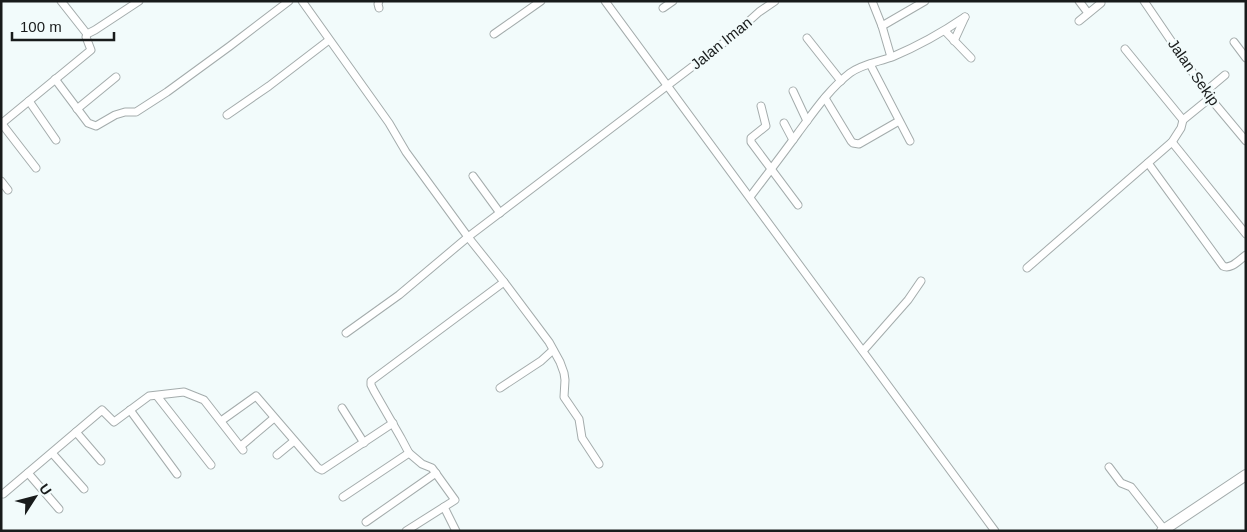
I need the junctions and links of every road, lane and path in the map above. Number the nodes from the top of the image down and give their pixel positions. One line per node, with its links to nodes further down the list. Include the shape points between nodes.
1 (61, 1): 19 (street)
2 (139, 1): 19 (street)
3 (289, 1): 41 (street, via 136,112 125,112 96,126 88,123)
4 (302, 1): 22 (street)
5 (541, 1): 20 (street)
6 (605, 1): 34 (street)
7 (673, 1): 14 (street)
8 (775, 1): 34 (street, Jalan Iman)
9 (872, 1): 17 (street)
10 (925, 1): 17 (street)
11 (1079, 1): 15 (street)
12 (1144, 1): 35 (street, Jalan Sekip)
13 (1101, 3): 15 (street)
14 (663, 8)
15 (1088, 14): 16 (street)
16 (1078, 20)
17 (882, 26): 26 (street)
18 (945, 31): 23 (street); 23 (street, via 966,17); 26 (street)
19 (87, 34): 32 (street, via 91,50)
20 (494, 34)
21 (807, 38): 33 (street)
22 (329, 40): 42 (street); 63 (street)
23 (954, 41): 27 (street)
24 (1234, 42): 28 (street)
25 (1125, 49): 43 (street)
26 (891, 57): 29 (street)
27 (971, 58)
28 (1246, 58)
29 (870, 64): 33 (street, via 851,72); 45 (street)
30 (1225, 75): 35 (street)
31 (116, 77): 41 (street)
32 (55, 79): 39 (street); 41 (street)
33 (841, 81): 37 (street)
34 (667, 85): 59 (street); 61 (street, Jalan Iman)
35 (1206, 90): 38 (street, Jalan Sekip)
36 (793, 91): 44 (street)
37 (825, 98): 44 (street); 45 (street, via 856,144)
38 (1210, 98): 43 (street); 52 (street, Jalan Sekip)
39 (29, 101): 46 (street); 48 (street)
40 (761, 106): 55 (street, via 766,126 750,140)
41 (77, 109)
42 (227, 115)
43 (1183, 120): 51 (street)
44 (806, 121): 49 (street)
45 (899, 121): 50 (street)
46 (2, 124): 54 (street)
47 (784, 124): 49 (street)
48 (56, 140)
49 (793, 140): 55 (street)
50 (910, 141)
51 (1172, 142): 53 (street); 62 (street)
52 (1246, 142)
53 (1148, 163): 64 (street, via 1223,266 1230,268); 65 (street)
54 (36, 168)
55 (772, 169): 59 (street); 60 (street)
56 (473, 176): 61 (street)
57 (1, 181): 58 (street)
58 (8, 190)
59 (750, 197): 70 (street)
60 (798, 204)
61 (500, 213): 63 (street, Jalan Iman)
62 (1246, 234)
63 (468, 237): 67 (street); 68 (street, Jalan Iman)
64 (1246, 255)
65 (1027, 268)
66 (921, 281): 70 (street)
67 (504, 282): 69 (street); 77 (street, via 371,381 370,385)
68 (346, 333)
69 (553, 350): 71 (street); 85 (street, via 564,373 564,397 579,419 582,438)
70 (863, 350): 102 (street)
71 (500, 388)
72 (156, 396): 74 (street, via 149,396); 76 (street, via 184,392 204,400); 86 (street)
73 (342, 408): 80 (street)
74 (130, 410): 78 (street, via 114,422 102,410); 90 (street)
75 (274, 418): 76 (street, via 256,396); 76 (street, via 242,448); 79 (street)
76 (221, 421)
77 (393, 423): 80 (street); 82 (street)
78 (76, 432): 81 (street); 84 (street)
79 (294, 441): 80 (street, via 322,470); 83 (street)
80 (364, 443)
81 (52, 453): 88 (street); 92 (street)
82 (409, 453): 89 (street); 94 (street)
83 (277, 455)
84 (101, 461)
85 (599, 464)
86 (211, 465)
87 (1109, 467): 99 (street, via 1121,482 1131,487)
88 (28, 473): 93 (street); 96 (street)
89 (436, 473): 95 (street, via 455,500); 97 (street)
90 (177, 474)
91 (1246, 475): 99 (main road)
92 (84, 489)
93 (3, 494)
94 (343, 497)
95 (444, 506): 98 (street); 101 (street)
96 (59, 509)
97 (366, 522)
98 (417, 528): 100 (street)
99 (1163, 530)
100 (406, 531)
101 (456, 531)
102 (995, 531)

